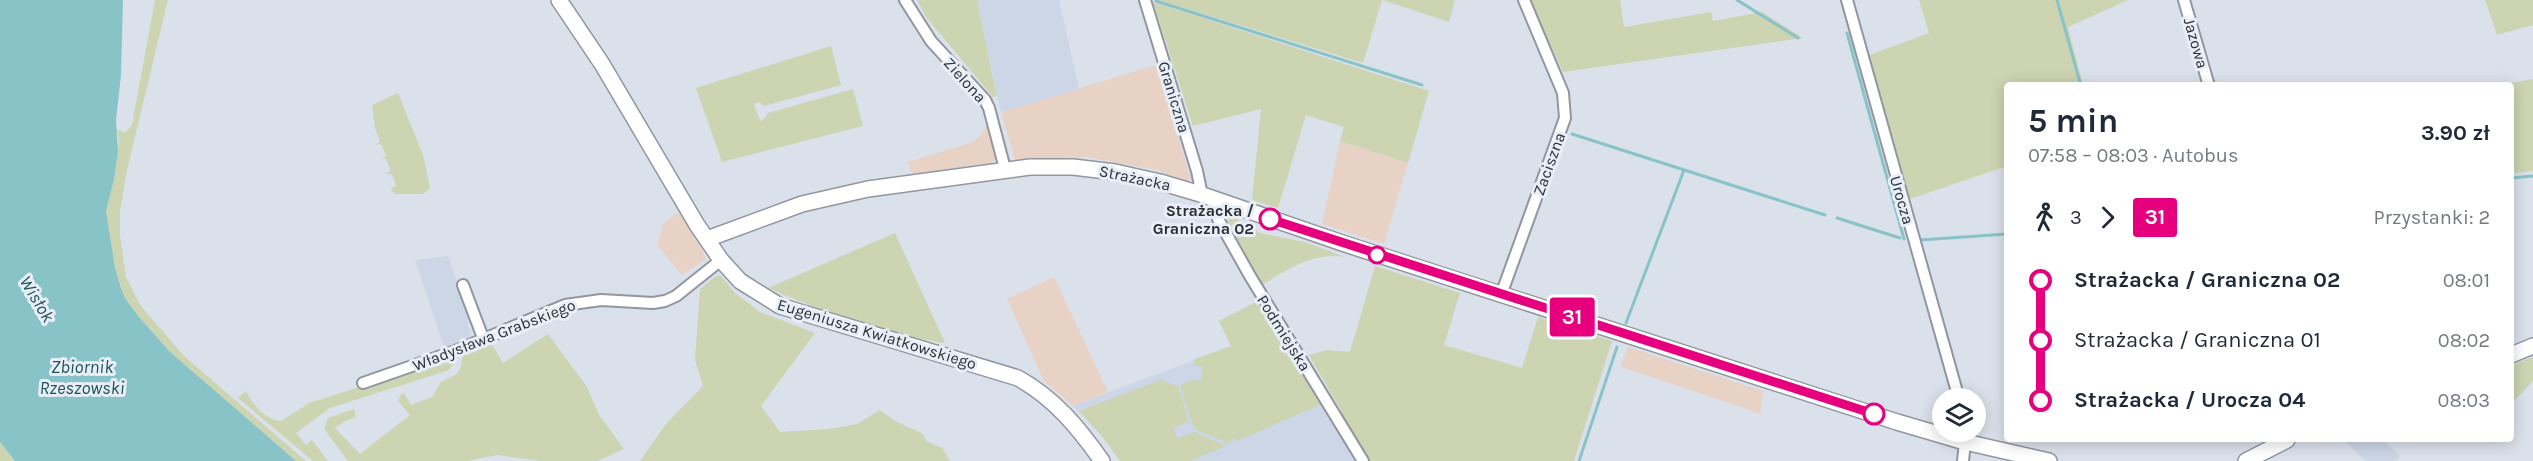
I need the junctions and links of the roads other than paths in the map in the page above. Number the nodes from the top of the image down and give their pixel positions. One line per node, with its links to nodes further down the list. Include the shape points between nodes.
1 (559, 0): 10 (street, Eugeniusza Kwiatkowskiego, via 602,64)
2 (905, 0): 8 (street, Zielona, via 930,41 985,100)
3 (1145, 0): 9 (street, Graniczna)
4 (1524, 0): 13 (street, Zaciszna, via 1563,93 1565,118)
5 (1847, 0): 18 (street, Urocza)
6 (2184, 0): 7 (street, Jazowa)
7 (2208, 82)
8 (1005, 169): 9 (street, Strażacka, via 1092,169 1160,182); 10 (street, Strażacka, via 838,194)
9 (1209, 198): 13 (street, Strażacka); 24 (street, Podmiejska, via 1265,304)
10 (706, 239): 11 (street, Eugeniusza Kwiatkowskiego)
11 (721, 260): 14 (street, Władysława Grabskiego, via 665,301 572,303); 23 (street, Eugeniusza Kwiatkowskiego, via 750,289 780,306 1025,382 1061,409)
12 (463, 285): 14 (street)
13 (1501, 295): 19 (street, Strażacka)
14 (483, 339): 17 (street, Władysława Grabskiego)
15 (2533, 346): 16 (street)
16 (2514, 354)
17 (363, 383)
18 (1956, 388)
19 (1932, 427)
20 (1964, 442): 25 (street)
21 (1982, 442): 26 (street, Strażacka)
22 (2283, 442): 27 (street)
23 (1102, 461)
24 (1363, 461)
25 (1963, 461)
26 (2049, 461)
27 (2246, 461)

